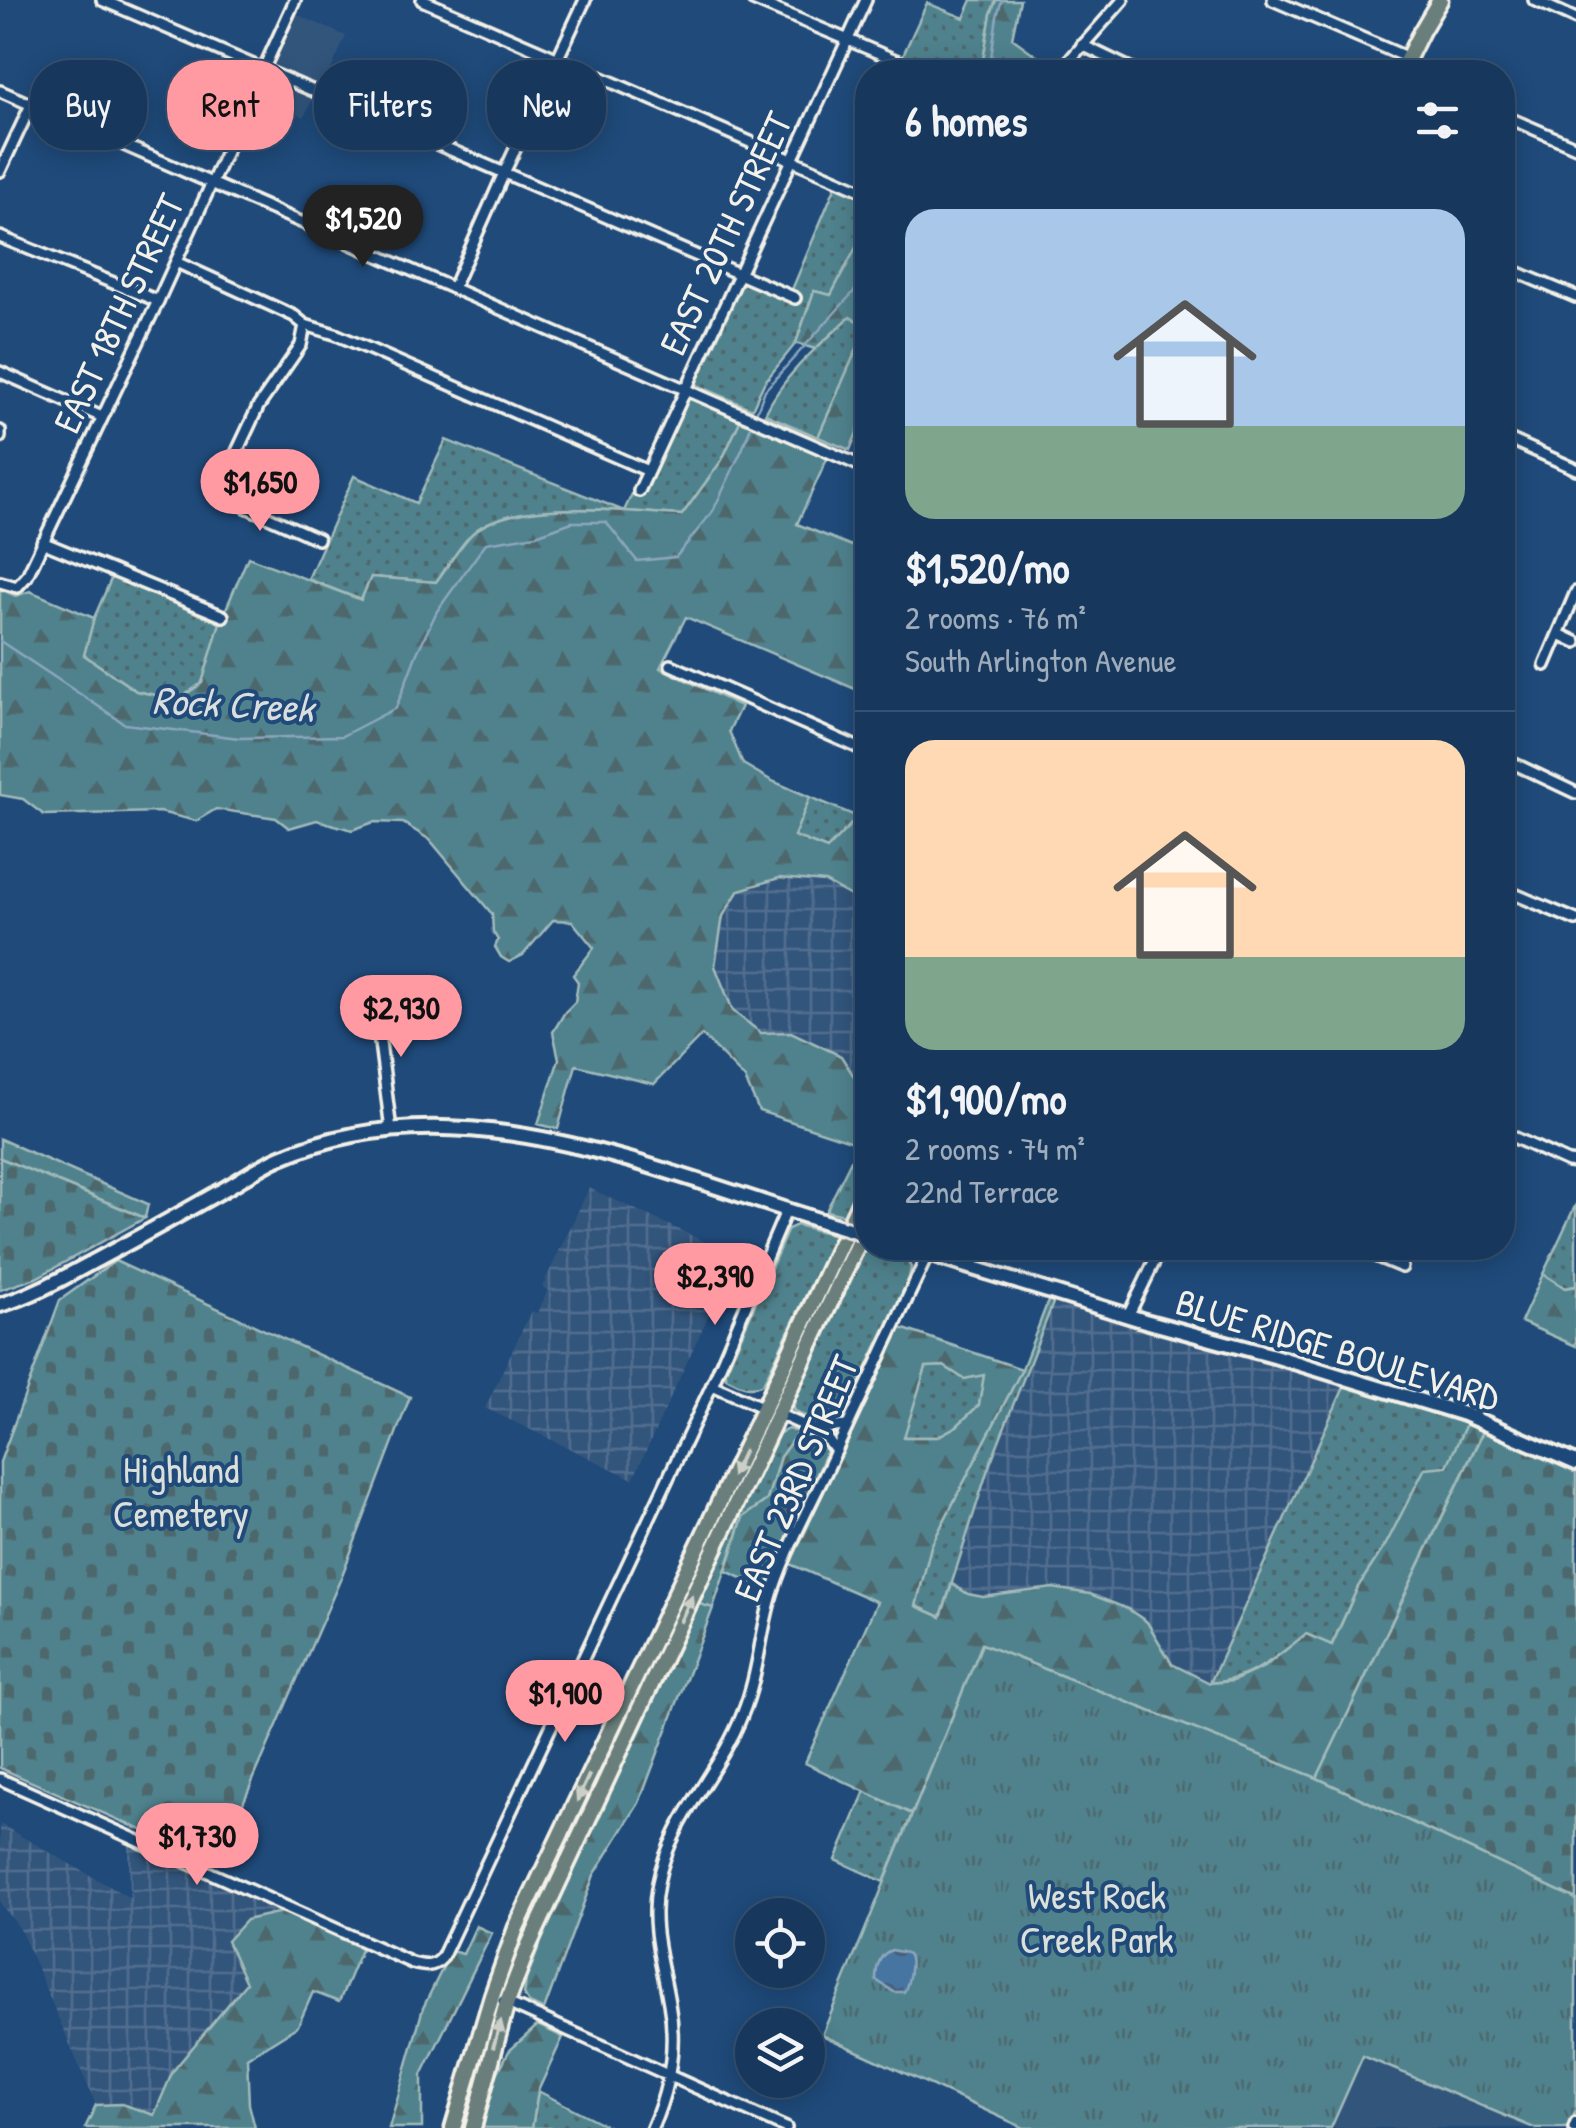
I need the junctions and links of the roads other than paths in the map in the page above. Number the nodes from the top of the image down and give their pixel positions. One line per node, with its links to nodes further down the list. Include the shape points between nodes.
1 (102, 0): 17 (street)
2 (296, 0): 18 (street, EAST 18TH STREET)
3 (422, 0): 16 (street)
4 (585, 0): 16 (street)
5 (753, 0): 14 (street)
6 (866, 0): 14 (street, EAST 20TH STREET)
7 (1122, 0): 15 (street)
8 (1273, 0): 22 (street)
9 (1429, 0): 13 (main road)
10 (1440, 0): 13 (main road)
11 (1534, 0): 12 (street)
12 (1576, 19)
13 (1420, 32): 23 (main road)
14 (847, 40): 19 (street); 32 (street, EAST 20TH STREET)
15 (1082, 45): 20 (street); 21 (street)
16 (558, 59): 32 (street); 34 (street)
17 (241, 60)
18 (269, 60)
19 (895, 60)
20 (1069, 60)
21 (1113, 60)
22 (1389, 60)
23 (1408, 60)
24 (294, 83): 34 (street)
25 (0, 91): 26 (street)
26 (30, 104)
27 (30, 109): 33 (street)
28 (1515, 121): 29 (street)
29 (1576, 147)
30 (136, 150): 35 (street)
31 (227, 150): 35 (street, EAST 18TH STREET)
32 (791, 160): 36 (street); 40 (street, EAST 20TH STREET)
33 (0, 171)
34 (504, 173): 40 (street); 41 (street)
35 (212, 183): 38 (street, EAST 18TH STREET); 41 (street)
36 (855, 188)
37 (0, 237): 44 (street)
38 (176, 262): 44 (street, EAST 18TH STREET); 45 (street)
39 (1515, 272): 43 (street)
40 (739, 275): 42 (street); 47 (street, EAST 20TH STREET)
41 (453, 288): 47 (street)
42 (795, 298)
43 (1576, 298)
44 (158, 301): 48 (street, EAST 18TH STREET)
45 (305, 325): 52 (street); 54 (street, via 301,345 258,407 217,494)
46 (0, 372): 48 (street)
47 (686, 388): 50 (street); 52 (street, EAST 20TH STREET)
48 (102, 417): 55 (street, EAST 18TH STREET)
49 (1515, 442): 51 (street)
50 (855, 463)
51 (1576, 469)
52 (648, 471): 53 (street, EAST 20TH STREET)
53 (639, 491)
54 (318, 539)
55 (42, 542): 56 (street, EAST 18TH STREET, via 23,582); 58 (street)
56 (0, 582)
57 (1576, 592): 59 (street)
58 (223, 616)
59 (1559, 634): 60 (street); 62 (street)
60 (1576, 642)
61 (671, 665): 63 (street)
62 (1545, 665)
63 (855, 746)
64 (1515, 764): 65 (street)
65 (1576, 793)
66 (1515, 894): 67 (street)
67 (1576, 920)
68 (374, 996): 69 (street)
69 (391, 1130): 72 (main road, via 458,1127 526,1135); 81 (main road, via 280,1157 64,1280)
70 (1515, 1138): 71 (street)
71 (1576, 1163)
72 (786, 1210): 74 (main road, bridge); 83 (street)
73 (855, 1214): 84 (main road)
74 (855, 1231)
75 (855, 1247): 84 (main road)
76 (925, 1260): 85 (street, EAST 23RD STREET)
77 (947, 1260): 82 (main road, BLUE RIDGE BOULEVARD)
78 (1154, 1260): 82 (street)
79 (1385, 1260): 80 (street)
80 (1402, 1267)
81 (0, 1305)
82 (1128, 1316): 88 (main road, BLUE RIDGE BOULEVARD, via 1464,1414)
83 (712, 1385): 84 (street); 89 (street, via 438,1963 412,1963)
84 (771, 1411): 86 (street); 90 (main road, one-way to 90, via 516,1928); 91 (main road, one-way to 84)
85 (847, 1426): 86 (street); 87 (street, EAST 23RD STREET)
86 (812, 1429): 87 (street)
87 (836, 1451): 92 (street, EAST 23RD STREET, via 774,1588 736,1731 677,1826 658,1884 656,1946 672,2027)
88 (1576, 1463)
89 (0, 1780)
90 (492, 1996): 91 (street); 93 (main road)
91 (507, 2002): 92 (street); 94 (main road, one-way to 91)
92 (669, 2076): 95 (street, EAST 23RD STREET); 96 (street)
93 (454, 2128)
94 (472, 2128)
95 (652, 2128)
96 (786, 2128)

